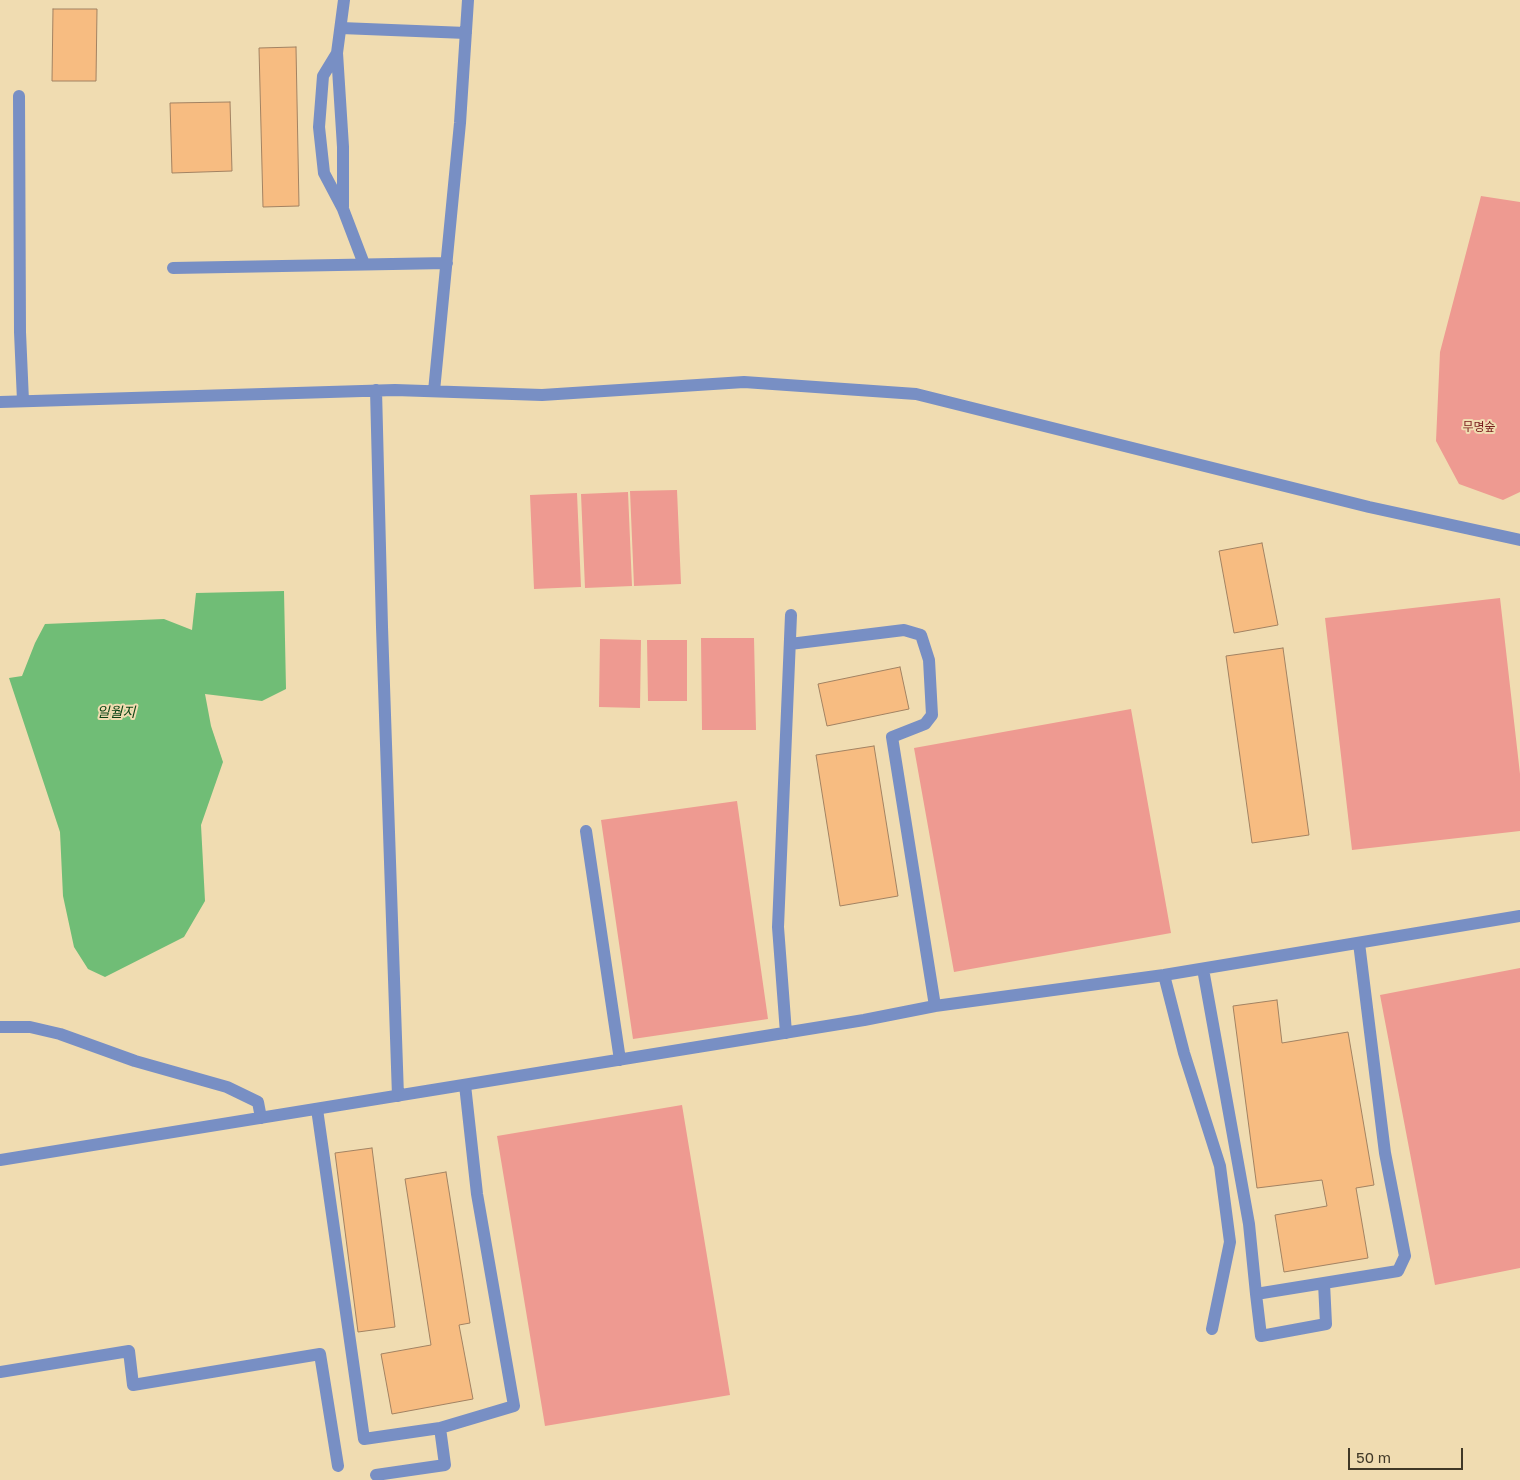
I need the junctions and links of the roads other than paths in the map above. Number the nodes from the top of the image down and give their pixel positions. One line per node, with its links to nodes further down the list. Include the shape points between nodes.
1 (468, 0): 4 (lane)
2 (342, 2): 3 (lane)
3 (340, 28): 4 (lane); 5 (lane)
4 (466, 33): 8 (lane)
5 (337, 53): 7 (lane); 7 (lane, via 323,76 319,127 324,173)
6 (19, 96): 13 (lane)
7 (343, 209): 9 (lane)
8 (447, 263): 9 (lane); 12 (lane)
9 (364, 264): 10 (lane)
10 (173, 268)
11 (376, 390): 12 (lane); 13 (lane); 28 (lane)
12 (434, 391): 15 (lane, via 542,395 744,382 916,394 1369,507)
13 (23, 401): 14 (lane)
14 (0, 402)
15 (1520, 540)
16 (791, 615): 17 (lane)
17 (790, 644): 23 (lane, via 904,630 921,636 929,660 932,716 925,724 892,737); 25 (lane, via 778,927)
18 (586, 831): 26 (lane)
19 (1520, 916): 20 (lane)
20 (1359, 942): 21 (lane); 32 (lane, via 1385,1153 1405,1256 1398,1271)
21 (1203, 969): 22 (lane); 33 (lane, via 1249,1224)
22 (1164, 975): 23 (lane); 34 (lane, via 1184,1053 1220,1166 1230,1242)
23 (935, 1006): 25 (lane)
24 (0, 1027): 30 (lane, via 30,1027 60,1034 135,1061 227,1087 258,1102)
25 (786, 1033): 26 (lane)
26 (620, 1060): 27 (lane)
27 (465, 1085): 28 (lane); 36 (lane, via 477,1194 514,1406)
28 (398, 1096): 29 (lane)
29 (317, 1109): 30 (lane); 36 (lane, via 364,1439)
30 (261, 1118): 31 (lane)
31 (0, 1160)
32 (1324, 1283): 33 (lane); 33 (lane, via 1326,1324 1261,1336)
33 (1256, 1294)
34 (1212, 1330)
35 (0, 1372): 37 (lane, via 129,1351 133,1385 320,1354)
36 (440, 1428): 38 (lane, via 445,1465)
37 (338, 1466)
38 (376, 1475)

